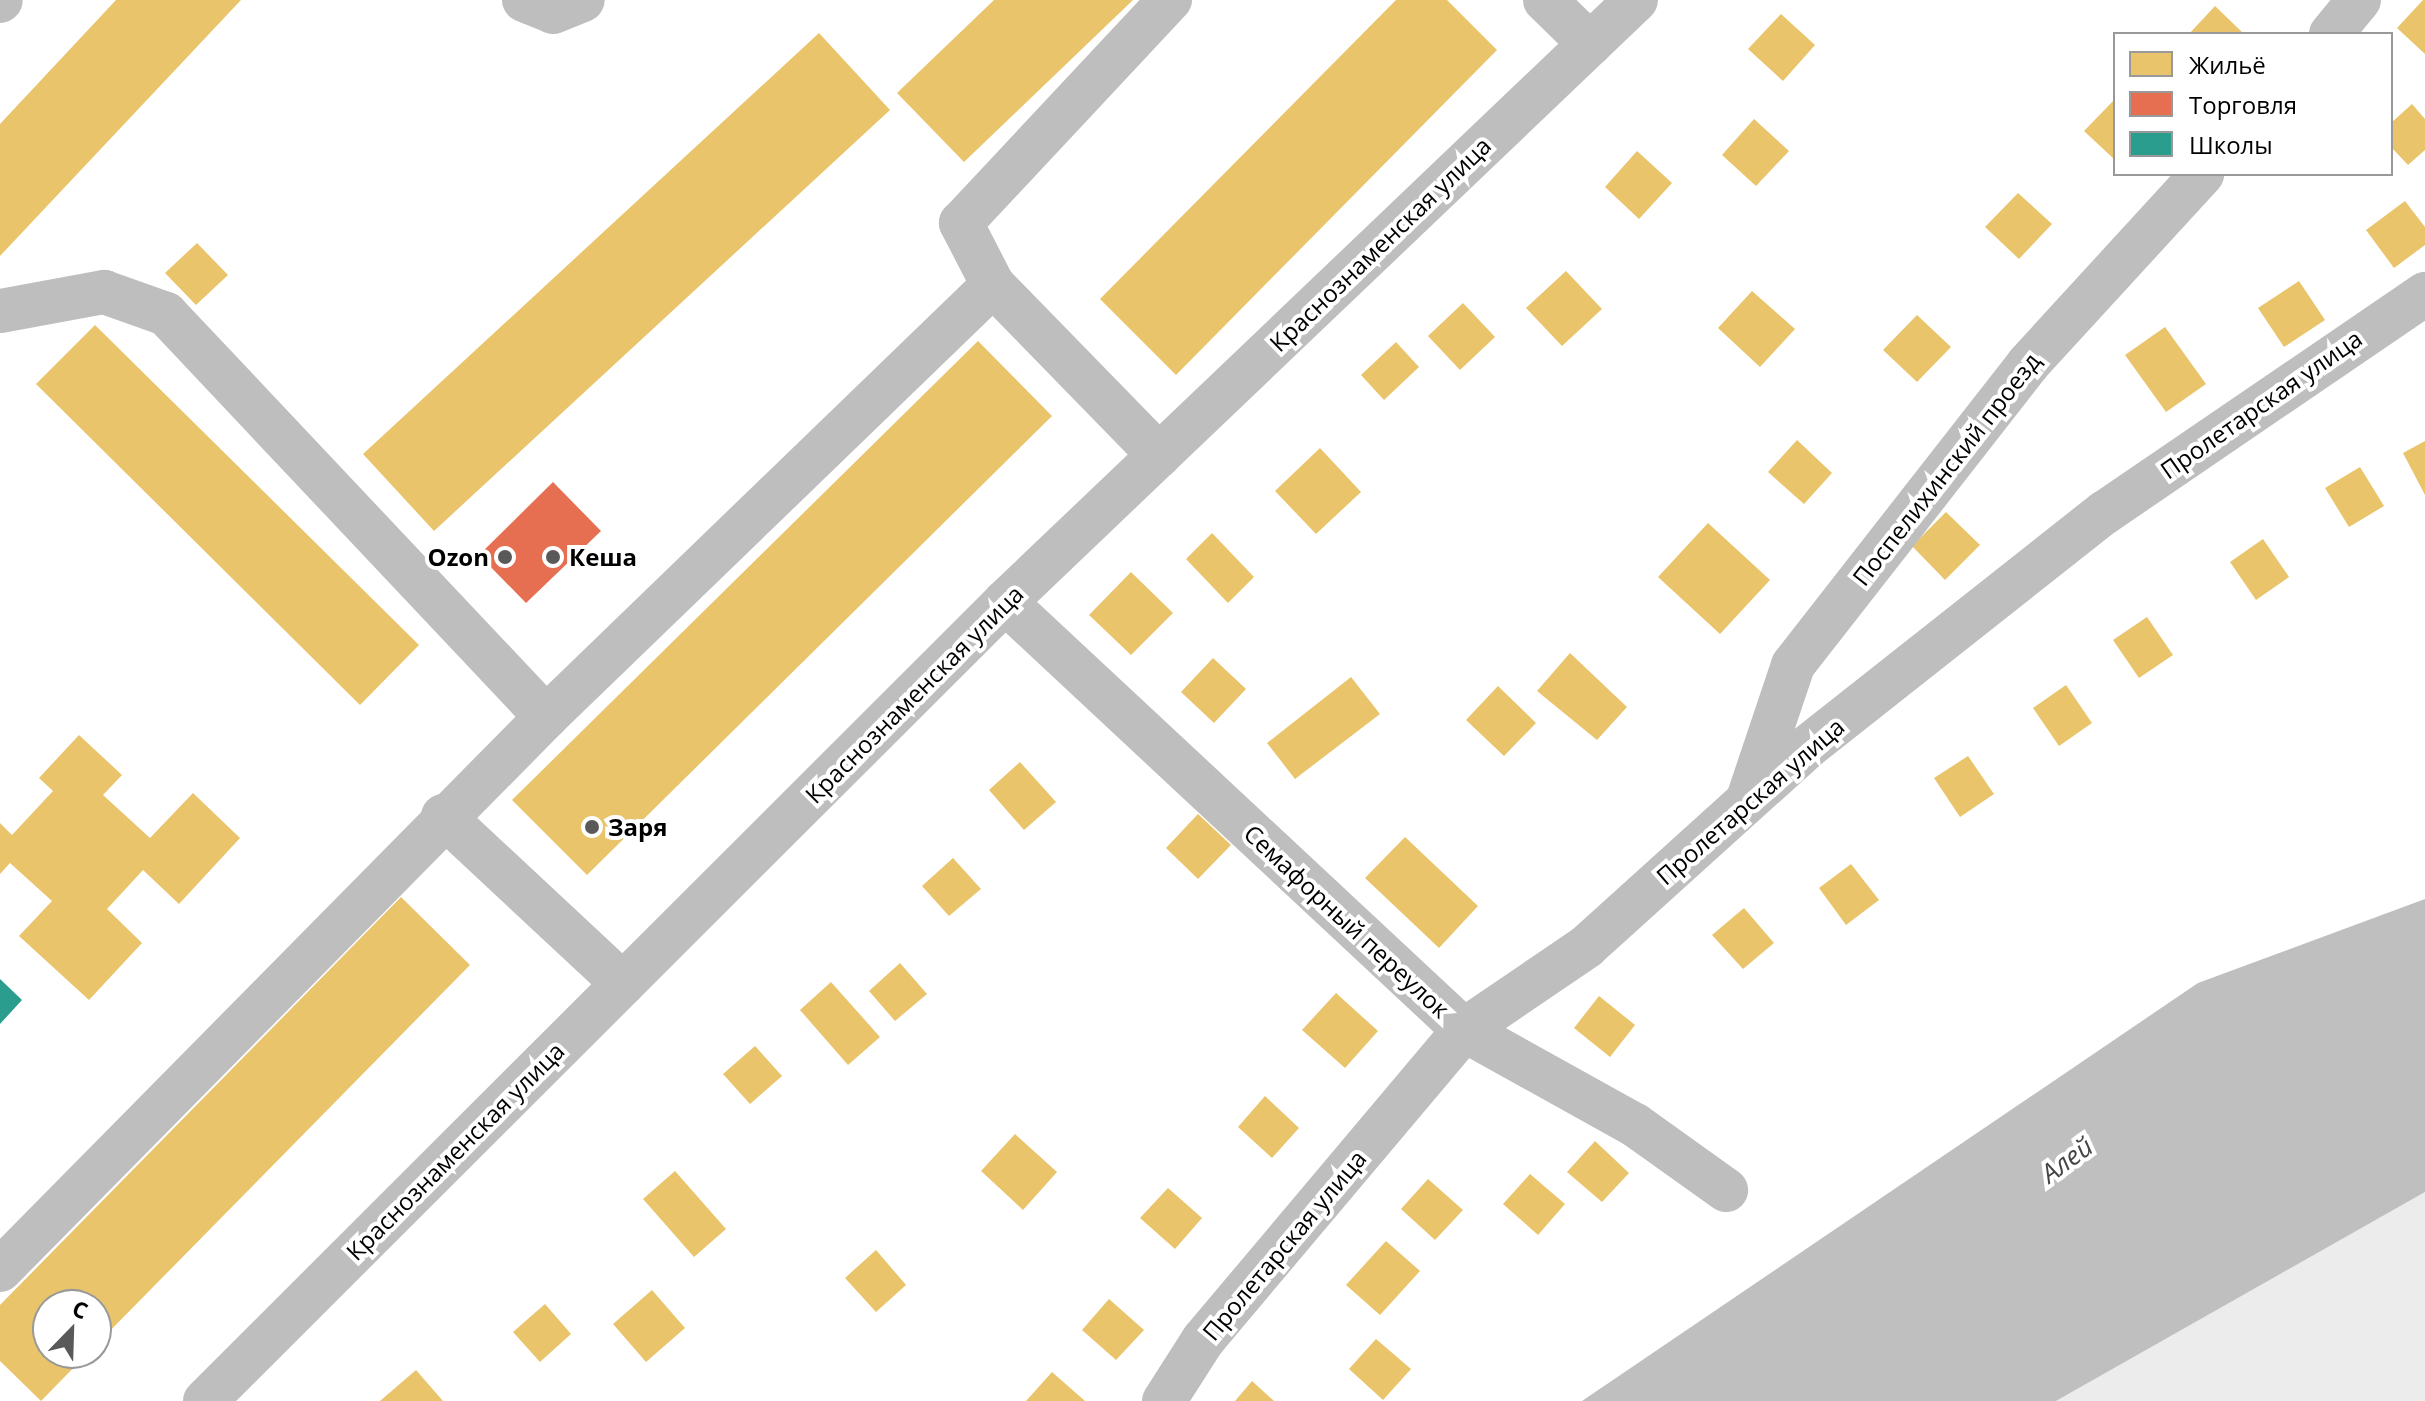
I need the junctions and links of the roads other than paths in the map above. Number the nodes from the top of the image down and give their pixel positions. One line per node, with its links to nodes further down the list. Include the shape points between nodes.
1 (524, 0): 2 (street, via 553,12)
2 (583, 0)
3 (1170, 0): 10 (street, via 961,223)
4 (1545, 0): 8 (street)
5 (1636, 0): 8 (street, Краснознаменская улица)
6 (2359, 0): 7 (street)
7 (2333, 32)
8 (1590, 44): 13 (street, Краснознаменская улица)
9 (2200, 176): 16 (street, Поспелихинский проезд, via 2028,364 1793,665)
10 (993, 285): 13 (street); 15 (street)
11 (2425, 294): 16 (street, Пролетарская улица, via 2104,513)
12 (0, 311): 15 (street, via 104,292 166,314)
13 (1159, 455): 14 (street, Краснознаменская улица)
14 (1005, 602): 18 (street, Краснознаменская улица); 19 (street, Семафорный переулок)
15 (546, 717): 17 (street)
16 (1747, 800): 19 (street, Пролетарская улица, via 1586,947)
17 (443, 816): 18 (street); 21 (street)
18 (623, 984): 22 (street, Краснознаменская улица)
19 (1464, 1030): 20 (street, Семафорный переулок, via 1635,1125); 23 (street, Пролетарская улица, via 1203,1340)
20 (1726, 1190)
21 (0, 1270)
22 (205, 1401)
23 (1164, 1401)

